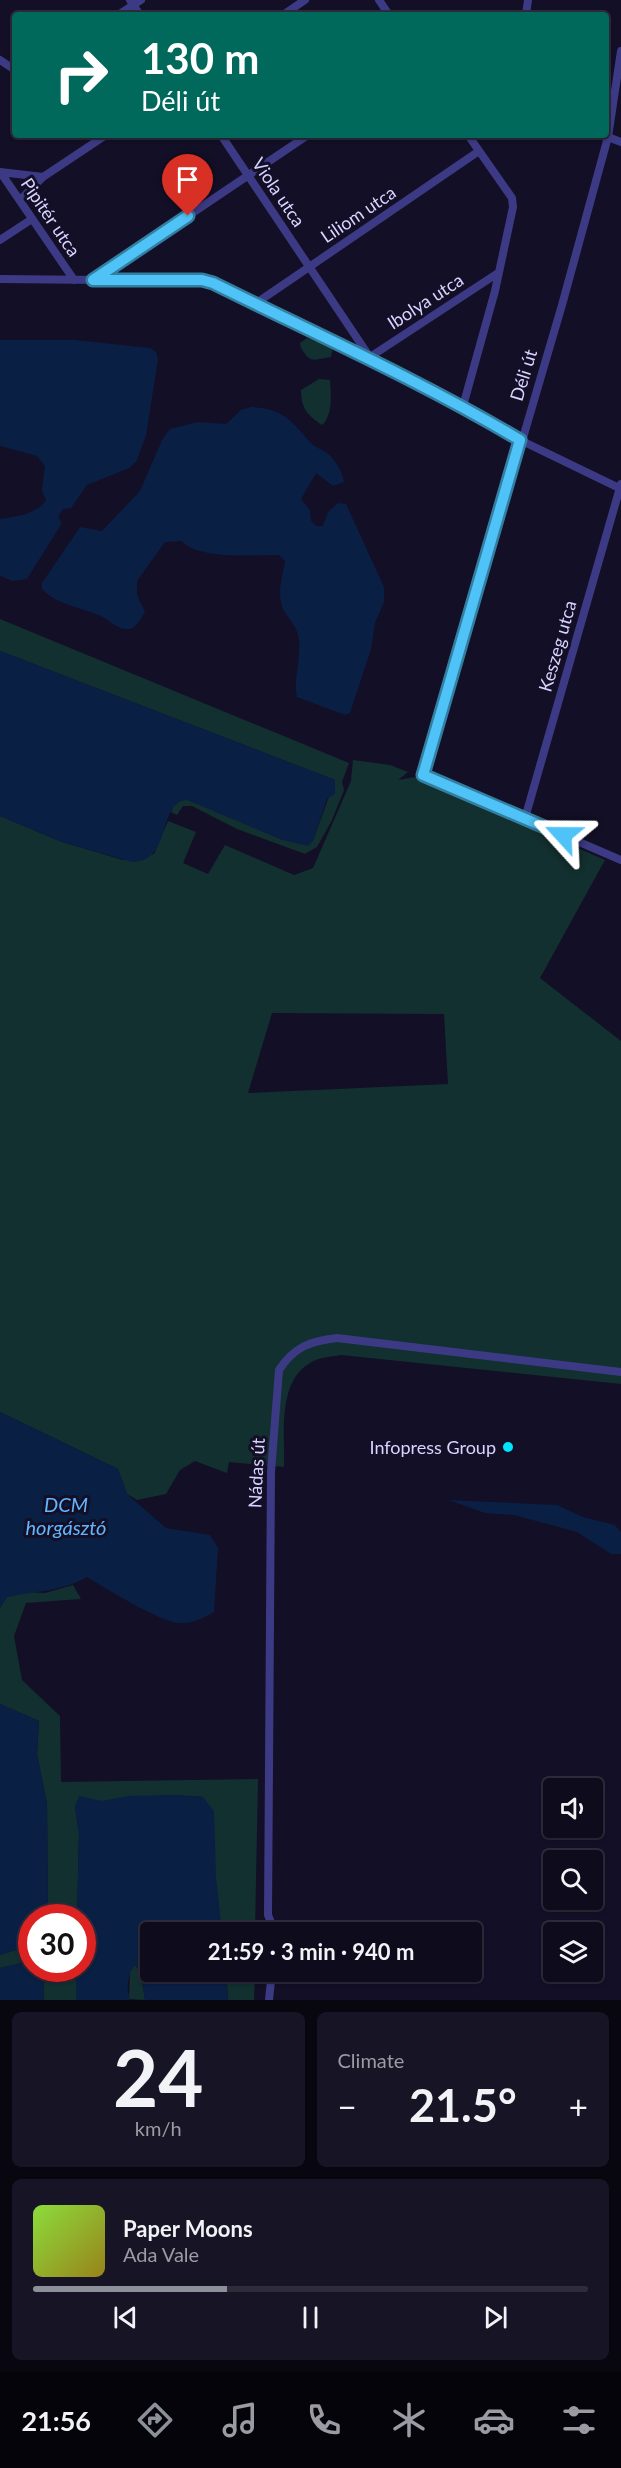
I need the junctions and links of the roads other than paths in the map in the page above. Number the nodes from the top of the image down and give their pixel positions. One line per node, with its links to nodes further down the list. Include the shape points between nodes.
1 (305, 0): 4 (street)
2 (134, 2): 3 (street)
3 (122, 12)
4 (287, 12)
5 (621, 51): 6 (street, Déli út)
6 (609, 130)
7 (101, 138): 15 (street)
8 (223, 138): 14 (street, Viola utca)
9 (304, 138): 14 (street)
10 (470, 138): 12 (street)
11 (608, 138): 27 (street, Déli út)
12 (479, 151): 19 (street, Liliom utca); 20 (street, via 513,202)
13 (0, 172): 15 (street); 16 (street, Pipitér utca)
14 (249, 176): 19 (street, Viola utca); 23 (street)
15 (42, 177): 16 (street)
16 (20, 200): 17 (street, Pipitér utca)
17 (32, 219): 18 (street); 22 (street, Pipitér utca)
18 (0, 240)
19 (310, 267): 24 (street, Liliom utca); 25 (street, Viola utca)
20 (498, 273): 25 (street, Ibolya utca); 26 (street)
21 (0, 279): 22 (street)
22 (74, 280): 23 (street)
23 (93, 280): 24 (street, via 207,281)
24 (255, 304): 25 (street)
25 (370, 357): 26 (street)
26 (463, 406): 27 (street)
27 (520, 440): 28 (street); 29 (street, Déli út, via 423,775)
28 (620, 487): 29 (street, Keszeg utca)
29 (525, 818): 30 (street)
30 (621, 860)
31 (621, 1372): 32 (street, Nádas út, via 337,1338 300,1346 279,1370 271,1472)
32 (271, 1922)
33 (271, 1982): 34 (street)
34 (269, 2000)

